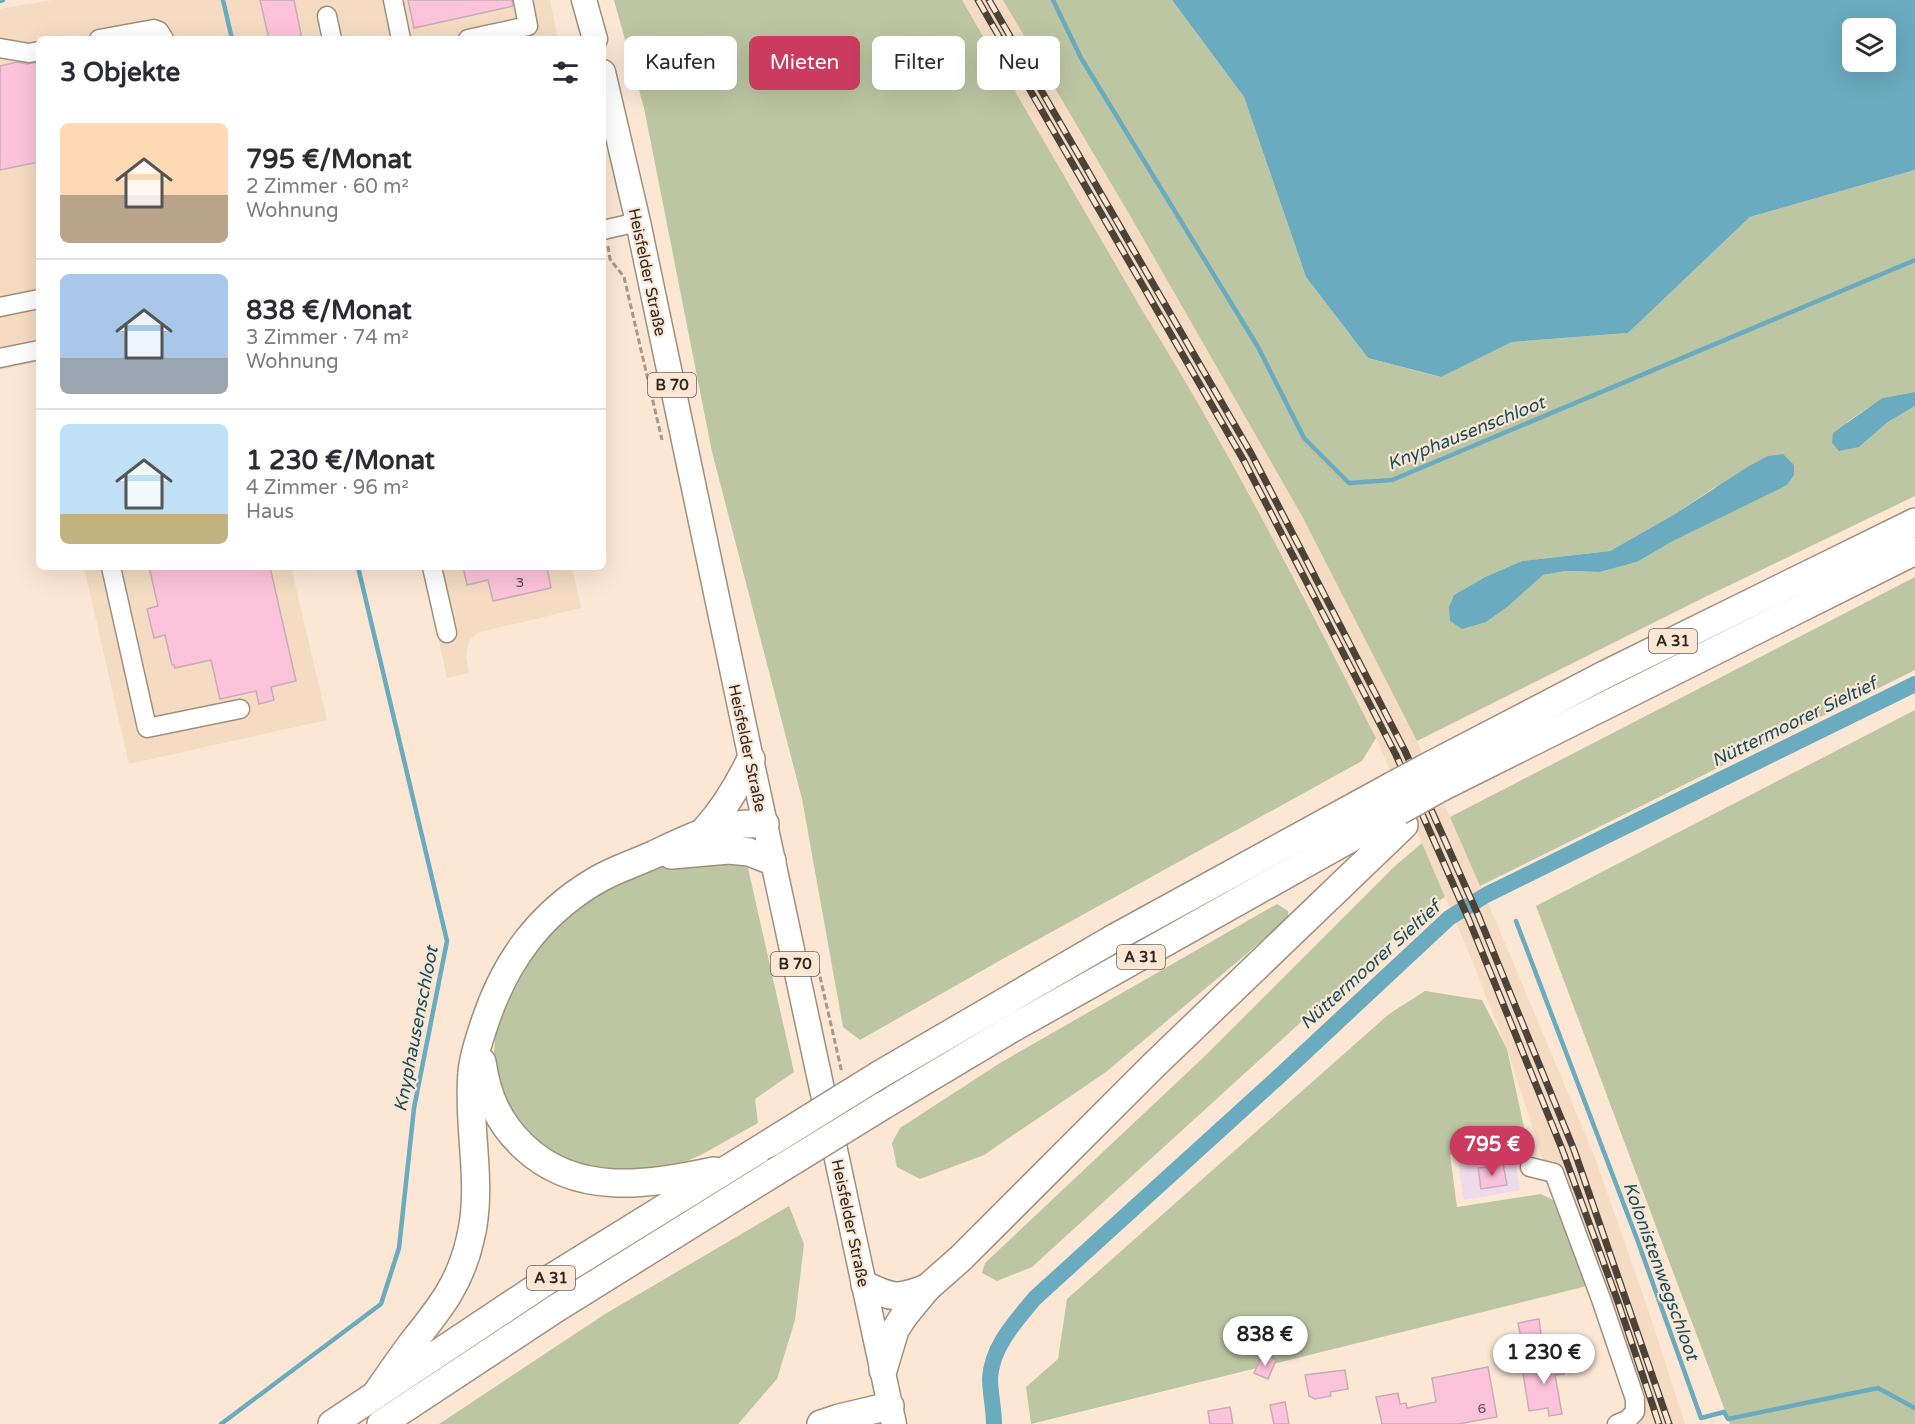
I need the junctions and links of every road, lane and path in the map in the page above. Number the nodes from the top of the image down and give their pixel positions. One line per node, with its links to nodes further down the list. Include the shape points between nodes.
1 (393, 0): 8 (street)
2 (523, 0): 9 (street, via 528,26)
3 (584, 0): 10 (main road)
4 (327, 16): 7 (street)
5 (116, 36): 6 (street, via 154,29)
6 (162, 36)
7 (331, 36)
8 (399, 36)
9 (482, 36)
10 (594, 36)
11 (0, 48): 12 (street)
12 (36, 52)
13 (606, 85): 14 (main road, Heisfelder Straße / B 70)
14 (638, 222): 15 (street); 26 (main road, Heisfelder Straße / B 70)
15 (606, 229)
16 (36, 300): 17 (street)
17 (0, 307)
18 (36, 351): 19 (street)
19 (0, 358)
20 (1915, 522): 27 (highway, A 31, via 1606,674)
21 (1915, 551): 27 (highway, A 31)
22 (112, 570): 25 (street, via 147,728)
23 (433, 570): 24 (street)
24 (447, 633)
25 (240, 709)
26 (750, 759): 28 (main road, Heisfelder Straße / B 70); 29 (highway, via 736,790)
27 (1415, 796): 34 (highway, A 31, bridge, via 1116,938 879,1075); 36 (highway, via 1154,1065); 41 (highway, A 31, bridge, via 884,1105 555,1309)
28 (765, 824): 29 (highway, via 744,823); 31 (main road, Heisfelder Straße / B 70)
29 (705, 830): 30 (highway)
30 (643, 859): 31 (highway, via 729,850 749,852); 32 (highway, via 596,880 540,925 498,986)
31 (772, 861): 35 (main road, Heisfelder Straße / B 70)
32 (479, 1038): 34 (highway, via 488,1093 502,1122 528,1152 555,1169 576,1178 614,1183 679,1178); 38 (highway, via 472,1071 476,1187 470,1241 460,1273 440,1309)
33 (1530, 1167): 43 (street, via 1554,1173 1635,1399 1635,1412)
34 (730, 1168): 38 (highway, A 31, via 548,1280)
35 (865, 1285): 36 (highway, via 887,1296 908,1296); 37 (main road, Heisfelder Straße / B 70)
36 (927, 1288): 37 (highway, via 895,1330)
37 (883, 1370): 39 (main road, Heisfelder Straße / B 70)
38 (376, 1394): 40 (highway, A 31)
39 (892, 1415): 42 (highway, via 839,1418)
40 (332, 1424)
41 (381, 1424)
42 (821, 1424)
43 (1617, 1424)

